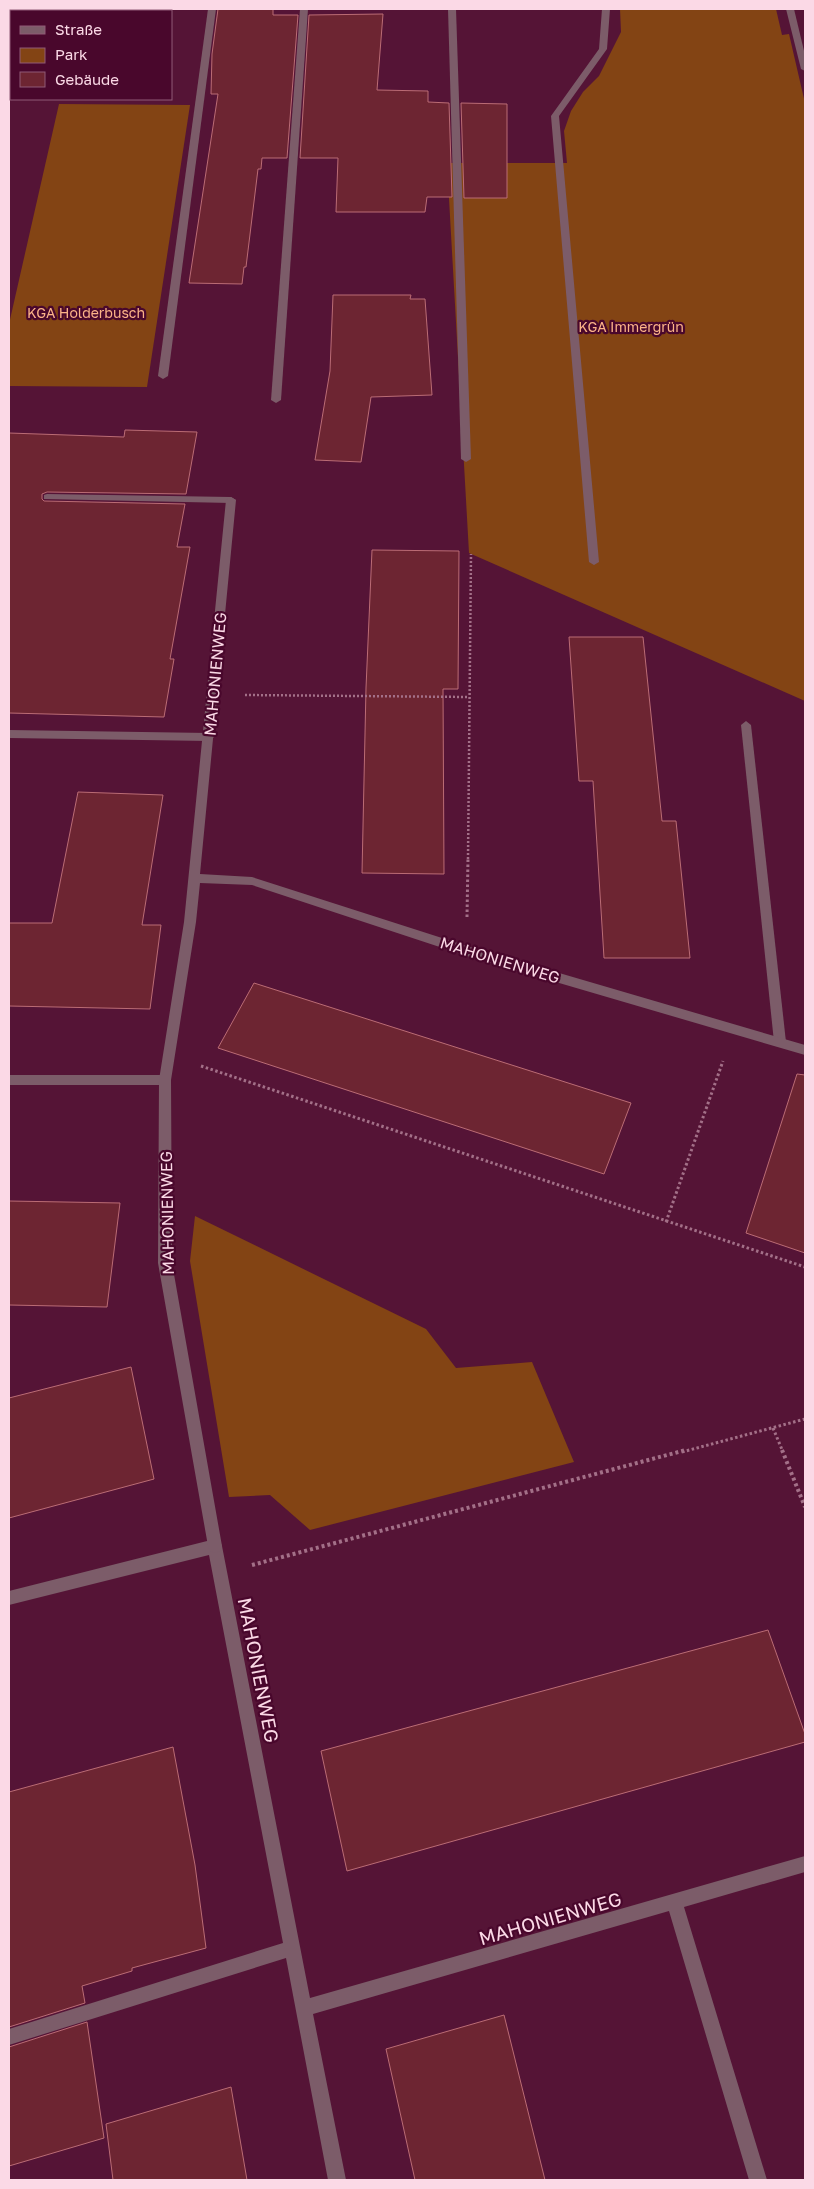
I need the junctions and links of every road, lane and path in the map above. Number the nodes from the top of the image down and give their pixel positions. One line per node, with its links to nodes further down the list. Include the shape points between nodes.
1 (212, 9): 7 (street)
2 (304, 9): 8 (street)
3 (452, 9): 9 (street)
4 (606, 9): 12 (street, via 603,49 554,116)
5 (790, 9): 6 (street)
6 (805, 68)
7 (163, 376)
8 (276, 400)
9 (466, 459)
10 (47, 497): 13 (street, MAHONIENWEG, via 231,500)
11 (471, 554): 14 (path)
12 (594, 562)
13 (212, 694): 14 (path); 17 (street, MAHONIENWEG)
14 (470, 697): 19 (path)
15 (746, 726): 21 (street)
16 (9, 734): 17 (street)
17 (208, 737): 18 (street, MAHONIENWEG)
18 (194, 878): 19 (street, MAHONIENWEG, via 252,882); 23 (street, MAHONIENWEG)
19 (467, 951): 20 (street, MAHONIENWEG)
20 (735, 1029): 21 (street, MAHONIENWEG); 26 (path)
21 (780, 1042): 22 (street, MAHONIENWEG)
22 (805, 1050)
23 (170, 1056): 25 (street, MAHONIENWEG); 26 (path)
24 (9, 1080): 25 (street)
25 (165, 1080): 31 (street, MAHONIENWEG, via 165,1263)
26 (666, 1222): 27 (path)
27 (805, 1267)
28 (805, 1419): 29 (path)
29 (773, 1428): 30 (path); 32 (path)
30 (805, 1507)
31 (215, 1546): 32 (street, MAHONIENWEG); 33 (street)
32 (220, 1573): 36 (street, MAHONIENWEG)
33 (9, 1598)
34 (805, 1864): 35 (street, MAHONIENWEG)
35 (675, 1903): 37 (street, MAHONIENWEG); 40 (street)
36 (292, 1948): 37 (street, MAHONIENWEG); 38 (street)
37 (304, 2008): 39 (street, MAHONIENWEG)
38 (9, 2037)
39 (337, 2180)
40 (758, 2180)

